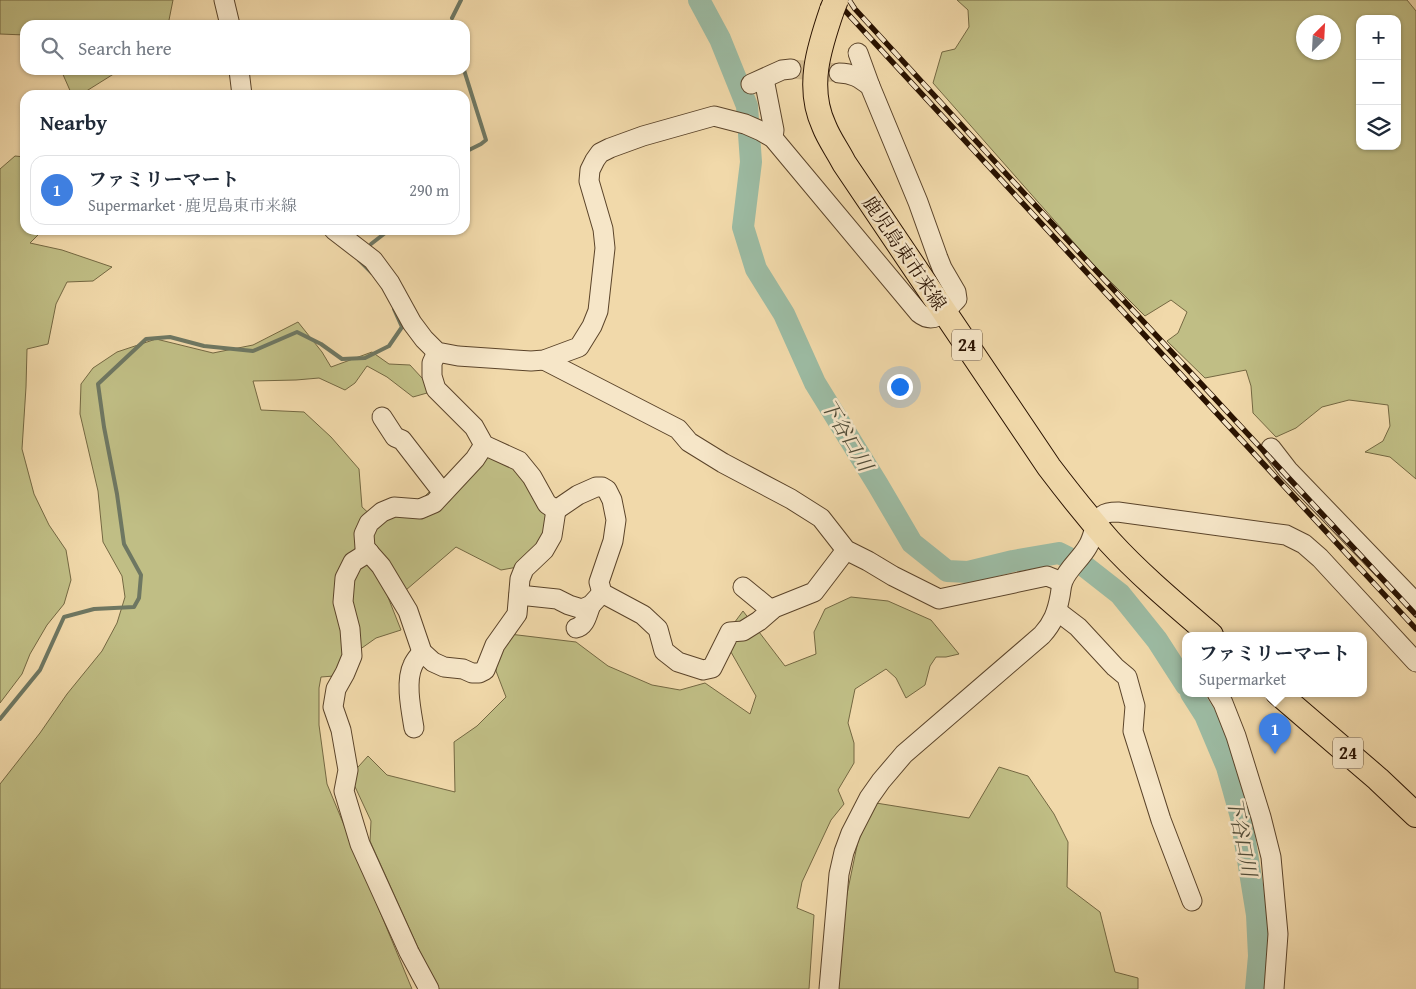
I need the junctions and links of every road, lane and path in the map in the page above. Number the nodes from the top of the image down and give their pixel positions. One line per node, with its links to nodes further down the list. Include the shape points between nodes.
1 (224, 0): 3 (street)
2 (834, 5): 12 (main road, 鹿児島東市来線 / 24, via 816,65 816,106 844,163)
3 (229, 20)
4 (858, 53): 8 (street)
5 (791, 69): 10 (street, via 758,82 774,130)
6 (838, 73): 8 (street, via 849,73)
7 (240, 75): 9 (street)
8 (870, 86): 12 (street, via 942,268 956,292 957,299)
9 (241, 90)
10 (767, 134): 12 (street, via 919,314 931,318); 14 (street, via 721,113 643,136 600,153 590,170 589,181 605,248 598,311 579,347)
11 (340, 235): 13 (street, via 373,260 412,323)
12 (945, 312): 20 (main road, 鹿児島東市来線 / 24, via 1048,467)
13 (437, 352): 14 (street); 16 (street, via 432,363 436,389 474,427)
14 (544, 360): 21 (street, via 678,429 689,442 791,499 821,518)
15 (382, 417): 18 (street)
16 (484, 445): 18 (street); 19 (street, via 519,461 547,504)
17 (1271, 448): 27 (street, via 1288,470)
18 (443, 493): 22 (street, via 434,503 420,509 394,507 382,512 369,523 364,534 365,548)
19 (556, 510): 25 (street, via 552,536 544,550 524,570); 26 (street, via 596,487 602,487 610,495 616,520)
20 (1096, 526): 23 (street, via 1092,540); 31 (main road, 鹿児島東市来線 / 24); 33 (street, via 1103,515 1118,512 1286,535 1304,544 1320,558)
21 (846, 550): 23 (street, via 939,599 1047,576); 28 (street, via 814,592)
22 (369, 552): 32 (street, via 408,611); 39 (street, via 353,562 345,578 343,602 352,656 336,689 333,707 348,770 344,791 360,844)
23 (1065, 577): 29 (street)
24 (742, 586): 28 (street)
25 (519, 595): 26 (street, via 557,599 582,609); 32 (street, via 517,614 495,646 485,670 479,674 444,667)
26 (597, 599): 28 (street, via 643,616 658,629 664,651 678,662 703,670 712,668 730,632 743,631); 30 (street, via 584,624)
27 (1416, 603)
28 (771, 610)
29 (1057, 611): 38 (street, via 1078,627 1127,678 1135,706 1133,731 1163,827); 40 (street, via 1042,635 904,754 869,798 851,833 839,874)
30 (576, 628)
31 (1202, 632)
32 (422, 652): 36 (street, via 413,664 410,680)
33 (1416, 662)
34 (1219, 697): 41 (street, via 1236,736 1271,857 1278,934)
35 (1283, 697): 37 (main road, 24)
36 (414, 728)
37 (1416, 815)
38 (1192, 901)
39 (429, 989)
40 (828, 989)
41 (1274, 989)

